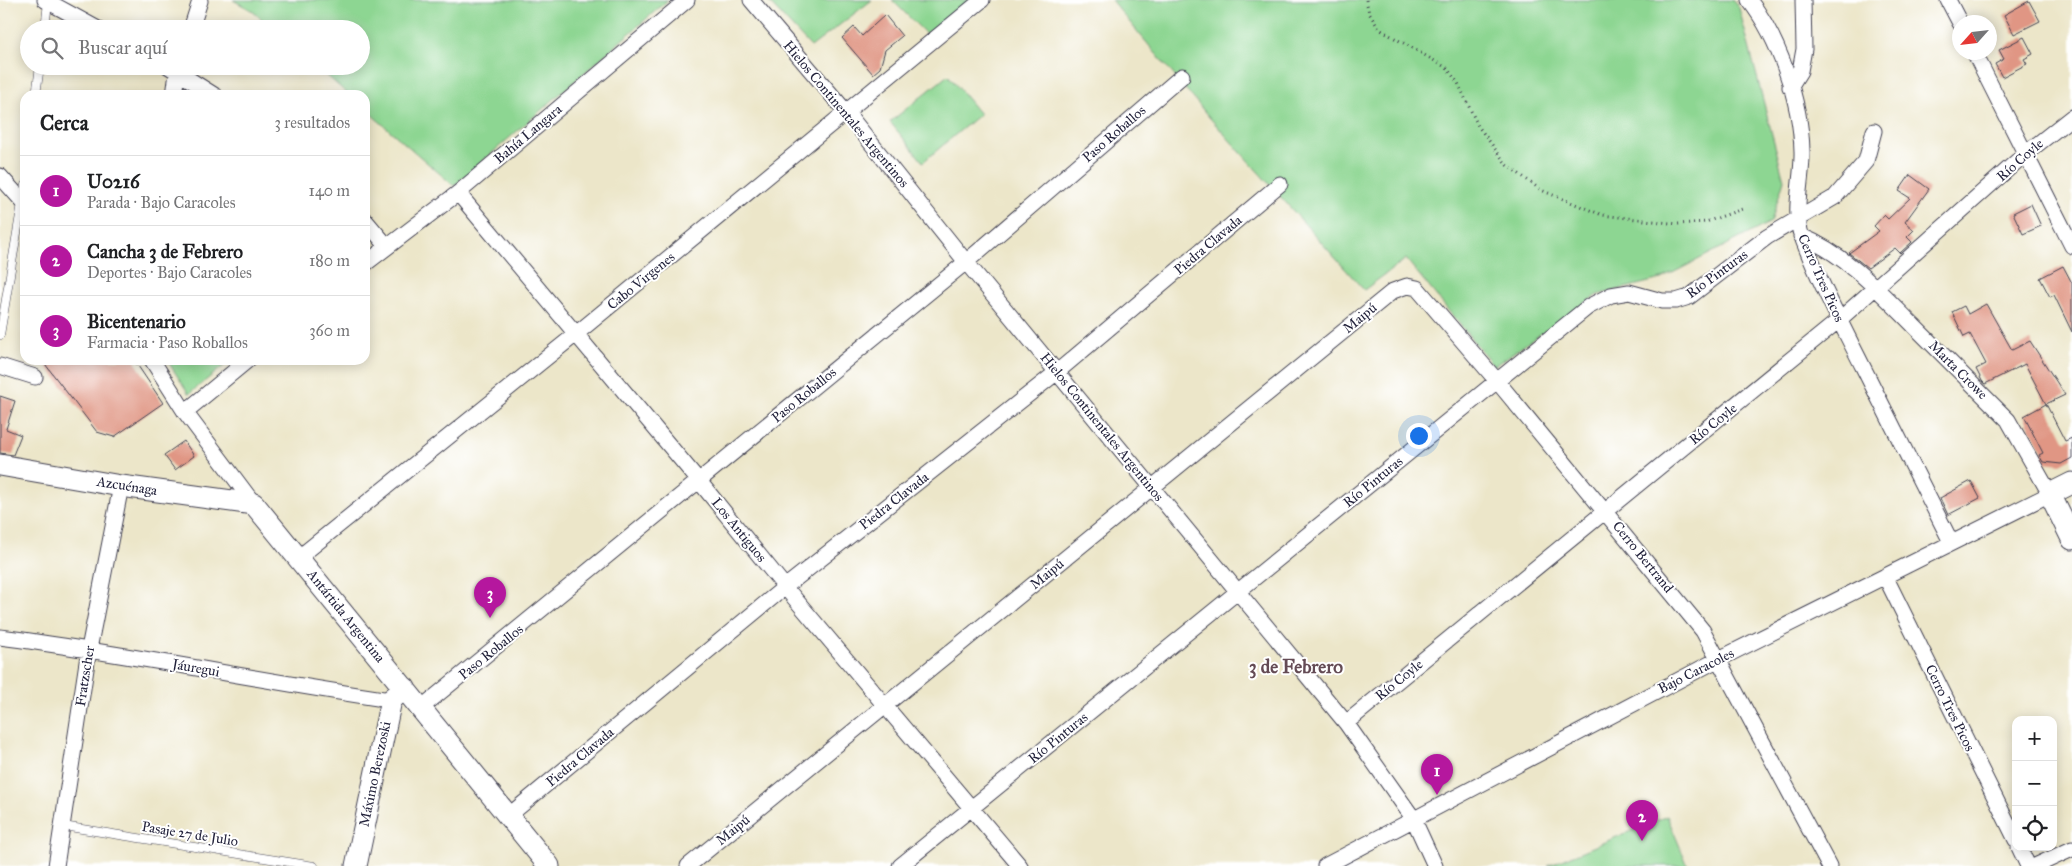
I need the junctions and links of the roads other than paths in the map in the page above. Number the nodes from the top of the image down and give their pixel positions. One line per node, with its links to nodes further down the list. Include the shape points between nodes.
1 (687, 0): 28 (street, Bahía Langara)
2 (751, 0): 22 (street, Hielos Continentales Argentinos)
3 (982, 0): 22 (street, Cabo Virgenes)
4 (1749, 0): 18 (street, Cerro Tres Picos, via 1767,27)
5 (1803, 0): 18 (street, via 1804,48 1800,71)
6 (1948, 0): 9 (street)
7 (47, 1): 10 (lane); 11 (street)
8 (200, 2): 12 (street)
9 (1956, 15)
10 (46, 20)
11 (82, 20)
12 (194, 20)
13 (1978, 60): 25 (street)
14 (39, 75): 19 (lane)
15 (174, 75): 20 (street)
16 (184, 75): 21 (street)
17 (1182, 76): 37 (street, Paso Roballos)
18 (1790, 86): 30 (street, Cerro Tres Picos, via 1802,151)
19 (37, 90)
20 (174, 90)
21 (207, 90)
22 (847, 113): 37 (street, Hielos Continentales Argentinos); 41 (street, Cabo Virgenes)
23 (2072, 116): 25 (street, Río Coyle)
24 (1874, 132): 30 (street, Río Pinturas, via 1866,161 1852,180 1835,197)
25 (2025, 154): 35 (street); 39 (street, Río Coyle)
26 (0, 176): 29 (street)
27 (1280, 184): 46 (street, Piedra Clavada)
28 (458, 193): 34 (street, Bahía Langara); 41 (street, Los Antiguos)
29 (20, 198)
30 (1798, 221): 33 (street, Cerro Tres Picos); 48 (street, Río Pinturas, via 1768,237 1689,297 1662,301 1629,292 1611,295 1588,307)
31 (20, 225): 42 (lane)
32 (370, 226): 34 (street)
33 (1802, 236): 39 (street, Marta Crowe, via 1839,258); 40 (street, Cerro Tres Picos)
34 (387, 246): 36 (street, Bahía Langara)
35 (2072, 246)
36 (370, 260)
37 (966, 262): 46 (street, Hielos Continentales Argentinos); 51 (street, Paso Roballos)
38 (1407, 286): 48 (street, Cerro Bertrand, via 1417,288); 54 (street, Maipú, via 1393,291)
39 (1877, 288): 40 (street, Río Coyle); 55 (street, Marta Crowe, via 2008,420)
40 (1839, 320): 57 (street, Río Coyle); 59 (street, Cerro Tres Picos)
41 (576, 334): 51 (street, Los Antiguos); 60 (street, Cabo Virgenes)
42 (0, 335)
43 (155, 365): 49 (street, Antártida Argentina)
44 (242, 365): 49 (street)
45 (0, 366): 47 (street)
46 (1058, 372): 54 (street, Hielos Continentales Argentinos); 62 (street, Piedra Clavada)
47 (35, 378)
48 (1497, 381): 57 (street, Cerro Bertrand); 63 (street, Río Pinturas)
49 (185, 412): 56 (street, Antártida Argentina)
50 (0, 465): 53 (street, Azcuénaga)
51 (699, 481): 62 (street, Los Antiguos); 69 (street, Paso Roballos)
52 (2072, 483): 55 (street, Bajo Caracoles)
53 (121, 486): 56 (street, Azcuénaga); 65 (street, Fratzscher)
54 (1152, 488): 63 (street, Hielos Continentales Argentinos); 68 (street, Maipú)
55 (2050, 494): 58 (street, Marta Crowe); 59 (street, Bajo Caracoles)
56 (254, 504): 60 (street, Antártida Argentina)
57 (1606, 511): 66 (street, Cerro Bertrand, via 1703,631); 70 (street, Río Coyle)
58 (2072, 539)
59 (1952, 542): 61 (street, Bajo Caracoles)
60 (298, 558): 67 (street, Antártida Argentina)
61 (1885, 576): 66 (street, Bajo Caracoles); 75 (street, Cerro Tres Picos)
62 (785, 587): 68 (street, Los Antiguos); 72 (street, Piedra Clavada)
63 (1238, 591): 70 (street, Hielos Continentales Argentinos); 71 (street, Río Pinturas)
64 (0, 637): 65 (street, Jáuregui)
65 (89, 649): 67 (street, Jáuregui, via 288,685); 74 (street, Fratzscher)
66 (1719, 659): 73 (street, Bajo Caracoles); 87 (street, Cerro Bertrand)
67 (398, 694): 69 (street, Antártida Argentina); 80 (street, Máximo Berezoski)
68 (884, 706): 71 (street, Los Antiguos); 82 (street, Maipú)
69 (421, 708): 72 (street, Antártida Argentina)
70 (1346, 723): 73 (street, Hielos Continentales Argentinos)
71 (972, 808): 83 (street, Río Pinturas); 84 (street, Los Antiguos)
72 (507, 817): 81 (street, Antártida Argentina)
73 (1414, 818): 85 (street, Bajo Caracoles); 86 (street, Hielos Continentales Argentinos)
74 (63, 826): 78 (street, Fratzscher); 79 (lane, Pasaje 27 de Julio)
75 (2012, 832)
76 (2072, 849): 89 (street)
77 (2021, 851): 88 (street)
78 (56, 866)
79 (314, 866)
80 (356, 866)
81 (549, 866)
82 (688, 866)
83 (900, 866)
84 (1020, 866)
85 (1324, 866)
86 (1436, 866)
87 (1829, 866)
88 (2028, 866)
89 (2035, 866)

